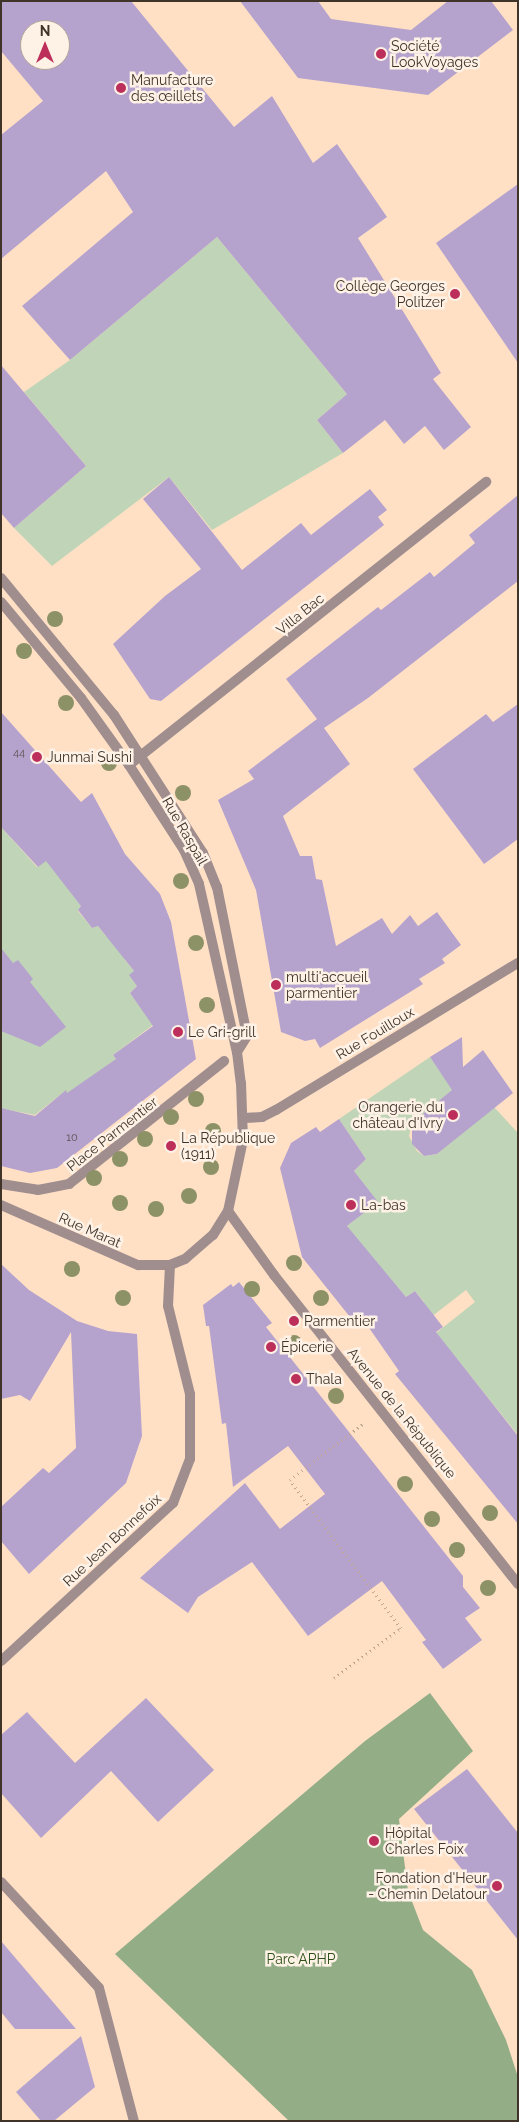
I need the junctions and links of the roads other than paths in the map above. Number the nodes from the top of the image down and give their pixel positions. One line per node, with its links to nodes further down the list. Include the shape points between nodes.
1 (486, 482): 4 (street, Villa Bac)
2 (1, 578): 4 (street, via 114,715)
3 (1, 602): 5 (street, Rue Raspail, via 81,698)
4 (141, 757): 5 (street, Villa Bac); 7 (street, via 203,853 217,888 246,1036)
5 (129, 765): 7 (street, Rue Raspail, via 192,868 205,910)
6 (518, 963): 9 (street, Rue Fouilloux, via 276,1110 262,1117)
7 (237, 1052): 9 (street, Rue Raspail)
8 (224, 1062): 10 (street, Place Parmentier, via 68,1184 38,1190)
9 (244, 1118): 12 (street, Rue Raspail, via 236,1185)
10 (1, 1184)
11 (1, 1205): 13 (street, Rue Marat, via 114,1257 138,1265)
12 (228, 1212): 13 (street, via 200,1248); 14 (street, Avenue de la République)
13 (170, 1266): 15 (street, Rue Jean Bonnefoix, via 168,1306 190,1394 190,1459 173,1503)
14 (518, 1584)
15 (1, 1661)
16 (1, 1882): 17 (street, via 99,1988)
17 (134, 2121)

